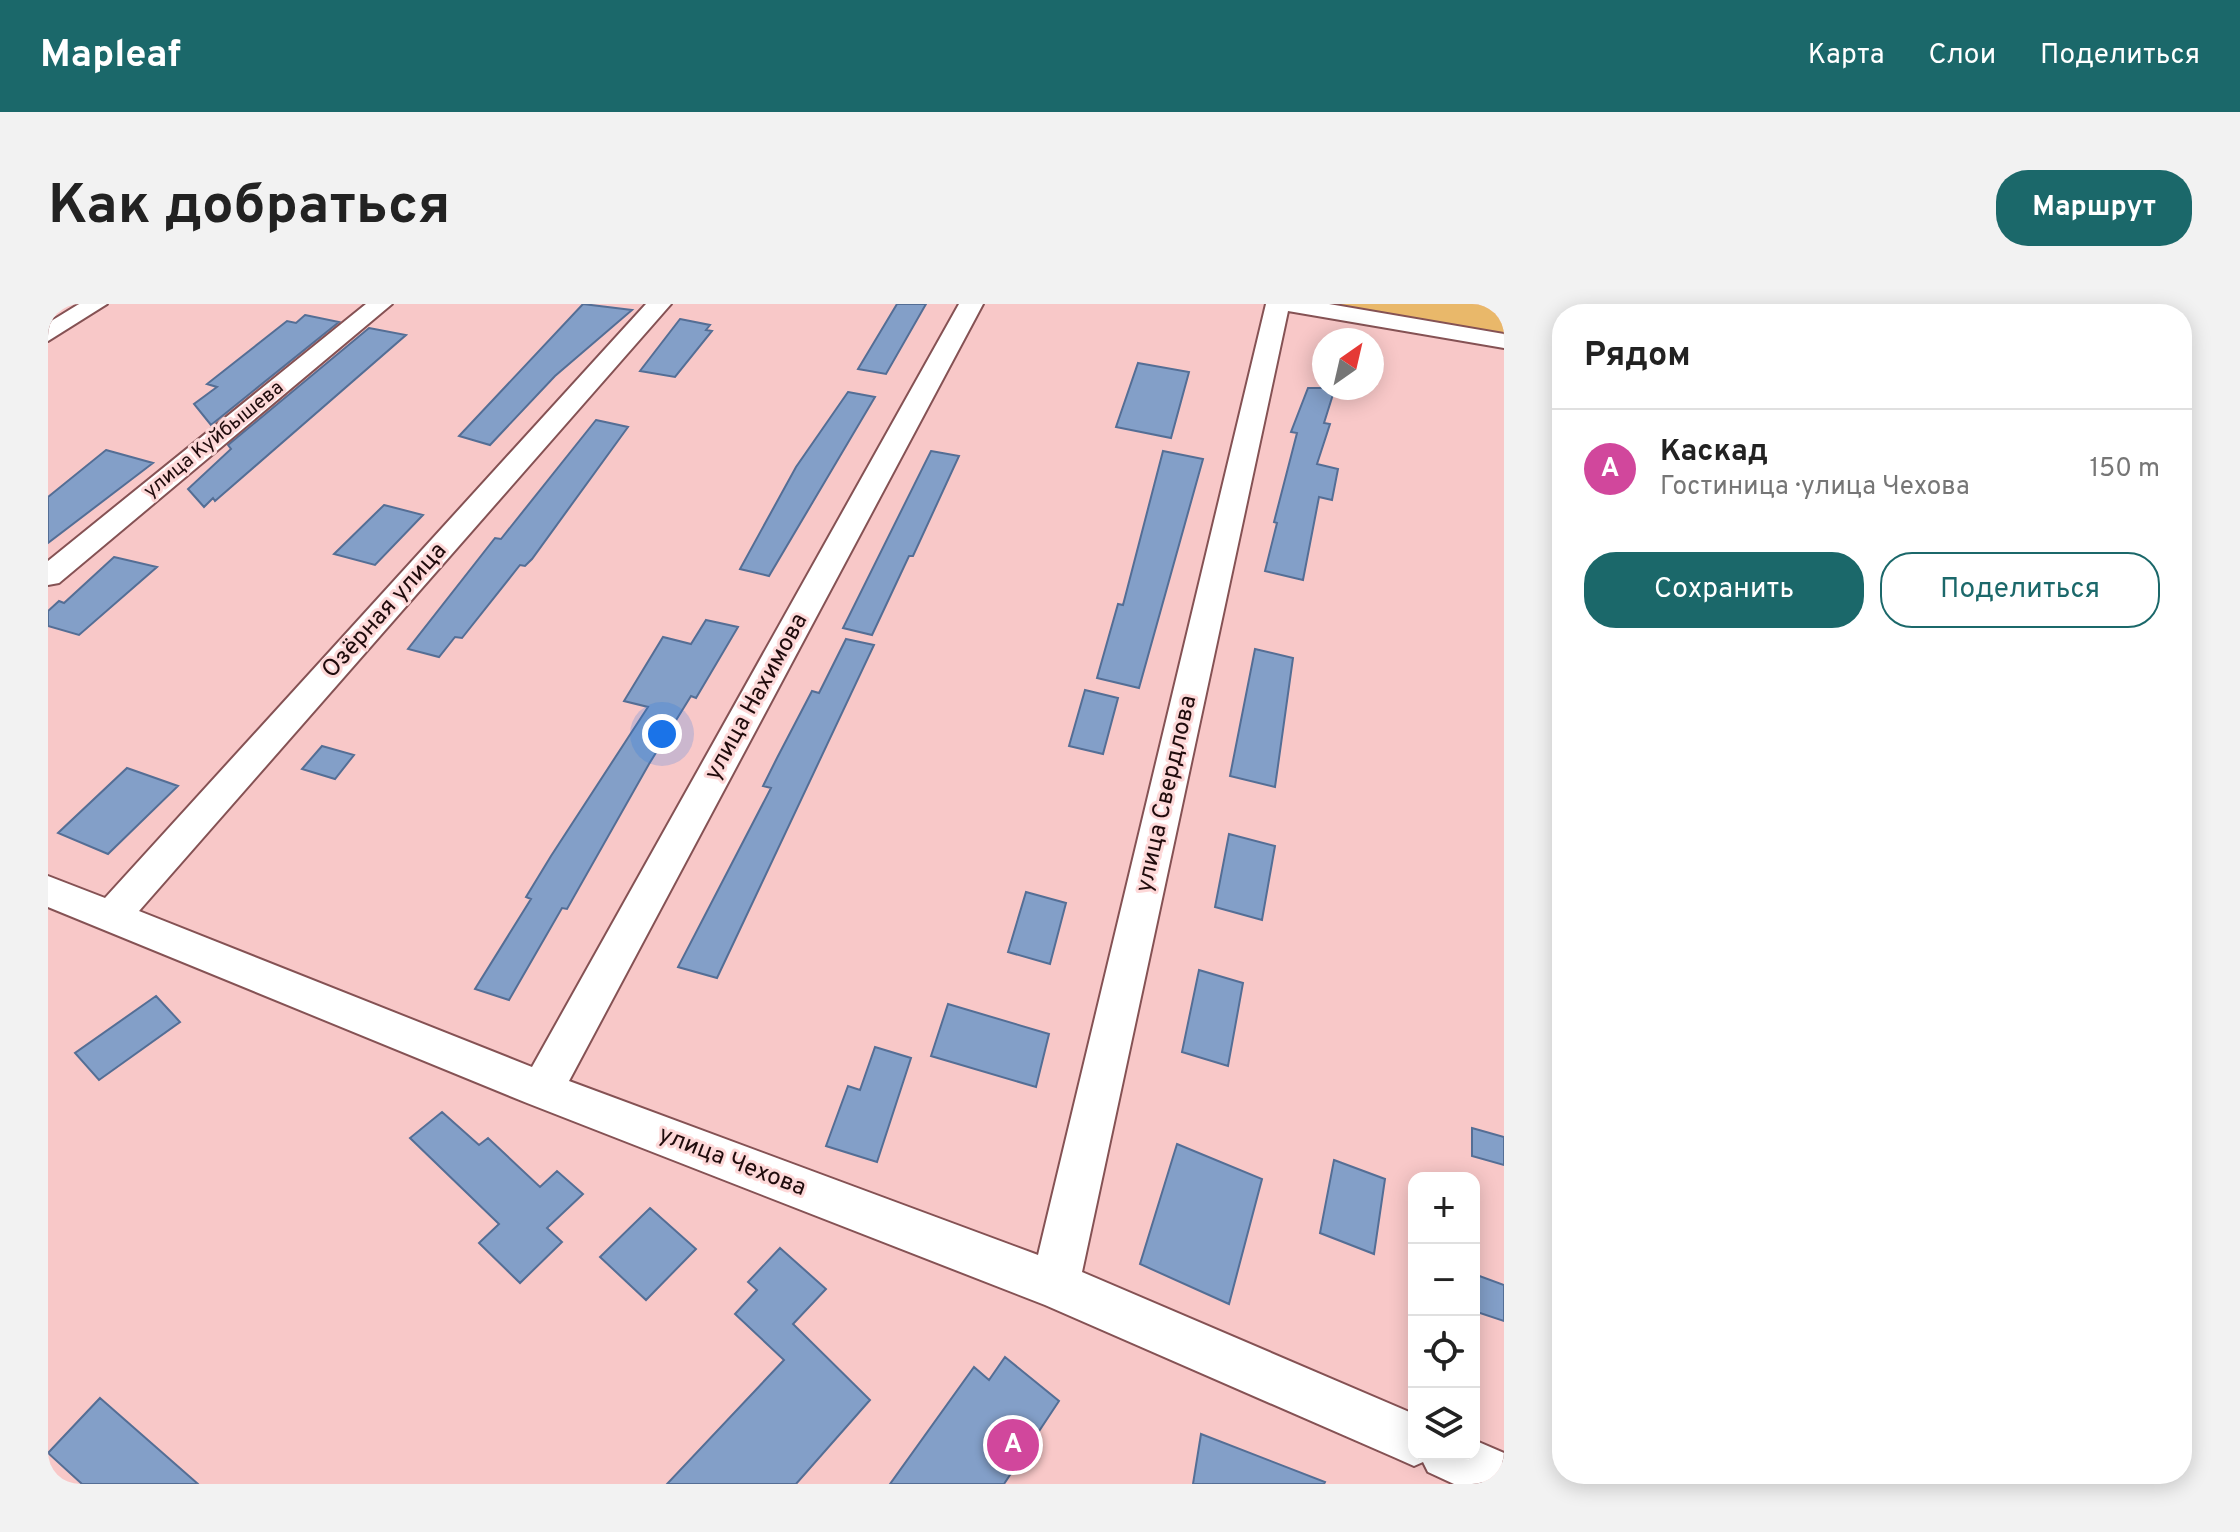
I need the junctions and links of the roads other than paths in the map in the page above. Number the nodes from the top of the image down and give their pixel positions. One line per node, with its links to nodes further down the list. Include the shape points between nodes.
1 (95, 304): 7 (street)
2 (380, 304): 9 (street, улица Куйбышева)
3 (659, 304): 11 (street, Озёрная улица)
4 (971, 304): 12 (street, улица Нахимова)
5 (1278, 304): 13 (street, улица Свердлова)
6 (1288, 304): 8 (street)
7 (48, 334)
8 (1504, 341)
9 (48, 576)
10 (48, 891): 11 (street, улица Чехова)
11 (111, 917): 12 (street, улица Чехова)
12 (542, 1090): 13 (street, улица Чехова)
13 (1055, 1285): 14 (street, улица Чехова)
14 (1408, 1437)
15 (1460, 1460): 16 (street)
16 (1504, 1479)

